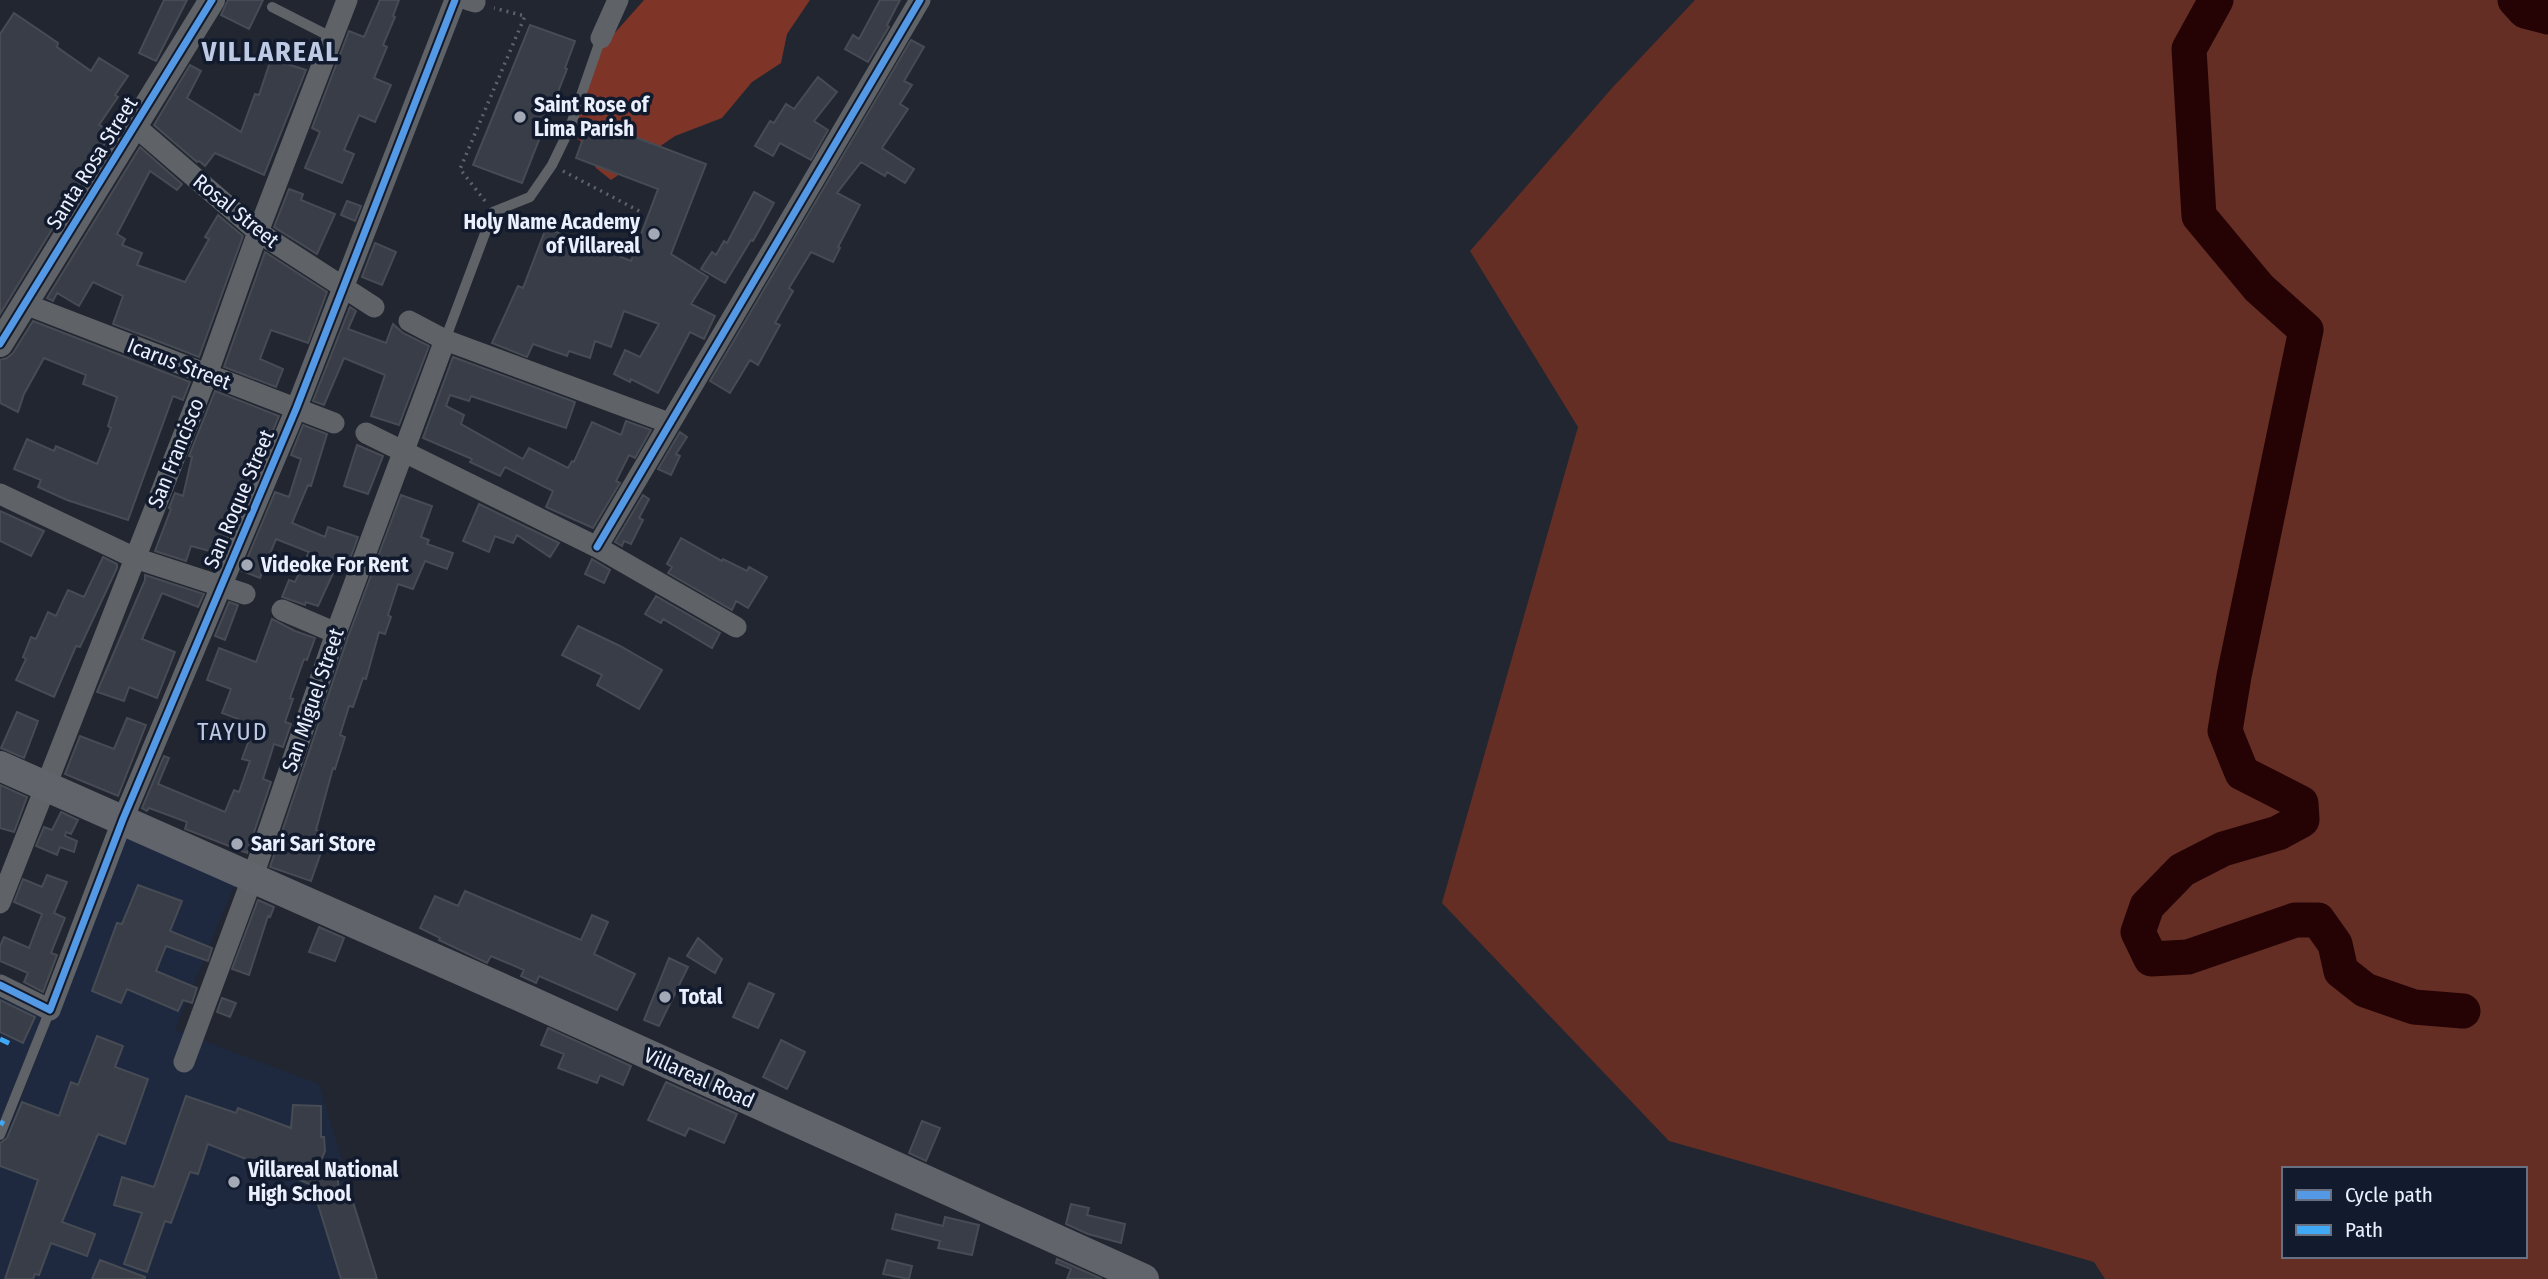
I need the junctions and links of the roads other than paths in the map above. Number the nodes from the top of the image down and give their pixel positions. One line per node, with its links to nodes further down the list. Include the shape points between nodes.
1 (212, 0): 9 (street, Santa Rosa Street)
2 (347, 0): 7 (street, San Francisco)
3 (618, 0): 8 (street)
4 (920, 0): 20 (street)
5 (466, 1): 11 (street, San Roque Street)
6 (272, 7): 7 (lane)
7 (333, 38): 10 (street, San Francisco)
8 (601, 38): 15 (lane, via 552,165 530,197 493,212)
9 (135, 126): 10 (street, Rosal Street); 12 (street, Santa Rosa Street)
10 (257, 232): 11 (street, Rosal Street); 17 (street, San Francisco)
11 (344, 289): 13 (street, Rosal Street); 18 (street, San Roque Street)
12 (15, 306): 16 (street, Santa Rosa Street); 17 (street, Icarus Street)
13 (374, 307)
14 (409, 321): 15 (street)
15 (445, 340): 20 (street); 22 (street, San Miguel Street)
16 (0, 344)
17 (207, 375): 18 (street, Icarus Street); 25 (street, San Francisco)
18 (296, 409): 19 (street, Icarus Street); 26 (street, San Roque Street)
19 (334, 423)
20 (669, 423): 24 (street)
21 (366, 433): 22 (street)
22 (405, 451): 24 (street); 30 (street, San Miguel Street)
23 (0, 494): 25 (street)
24 (597, 547): 29 (street)
25 (135, 558): 26 (street); 32 (street, San Francisco)
26 (220, 586): 27 (street); 33 (street, San Roque Street)
27 (245, 594)
28 (282, 610): 30 (street)
29 (736, 627)
30 (336, 633): 34 (street, San Miguel Street)
31 (0, 765): 32 (main road, Villareal Road)
32 (47, 788): 33 (main road, Villareal Road); 35 (street, San Francisco)
33 (122, 819): 34 (main road, Villareal Road); 37 (street, San Roque Street)
34 (252, 879): 38 (street, San Miguel Street); 40 (main road, Villareal Road)
35 (0, 903)
36 (0, 985): 37 (street)
37 (50, 1010): 39 (lane, San Roque Street)
38 (184, 1062)
39 (0, 1135)
40 (1133, 1277)

